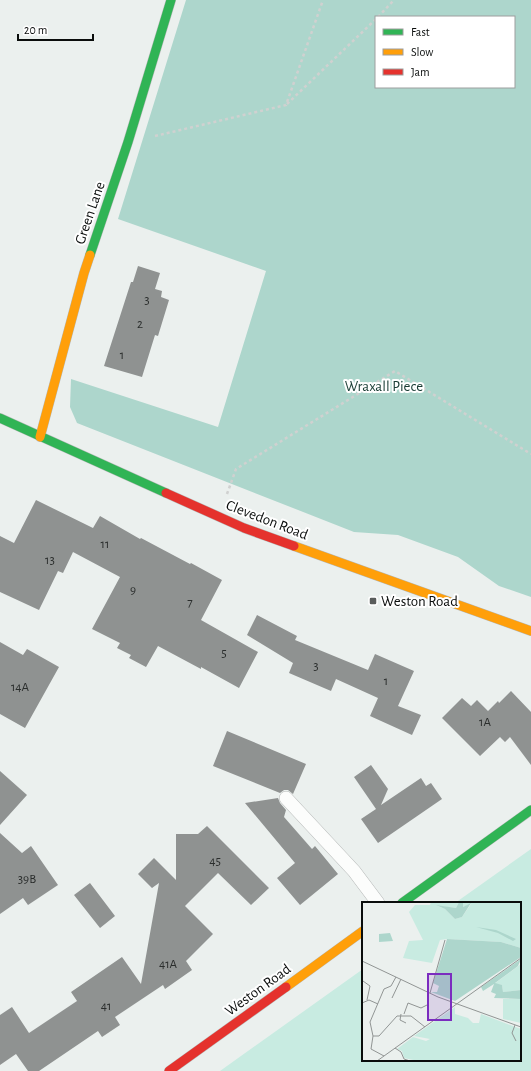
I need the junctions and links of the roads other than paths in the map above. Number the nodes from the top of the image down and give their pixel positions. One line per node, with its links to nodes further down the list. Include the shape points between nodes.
1 (171, 0): 3 (main road, Green Lane, via 128,142 84,273)
2 (0, 418): 3 (main road, Clevedon Road)
3 (40, 437): 4 (main road, Clevedon Road, via 244,528)
4 (531, 631)
5 (286, 798): 7 (lane, via 354,871)
6 (531, 810): 8 (main road)
7 (377, 902)
8 (403, 902)
9 (362, 932): 10 (main road, Weston Road)
10 (169, 1071)

